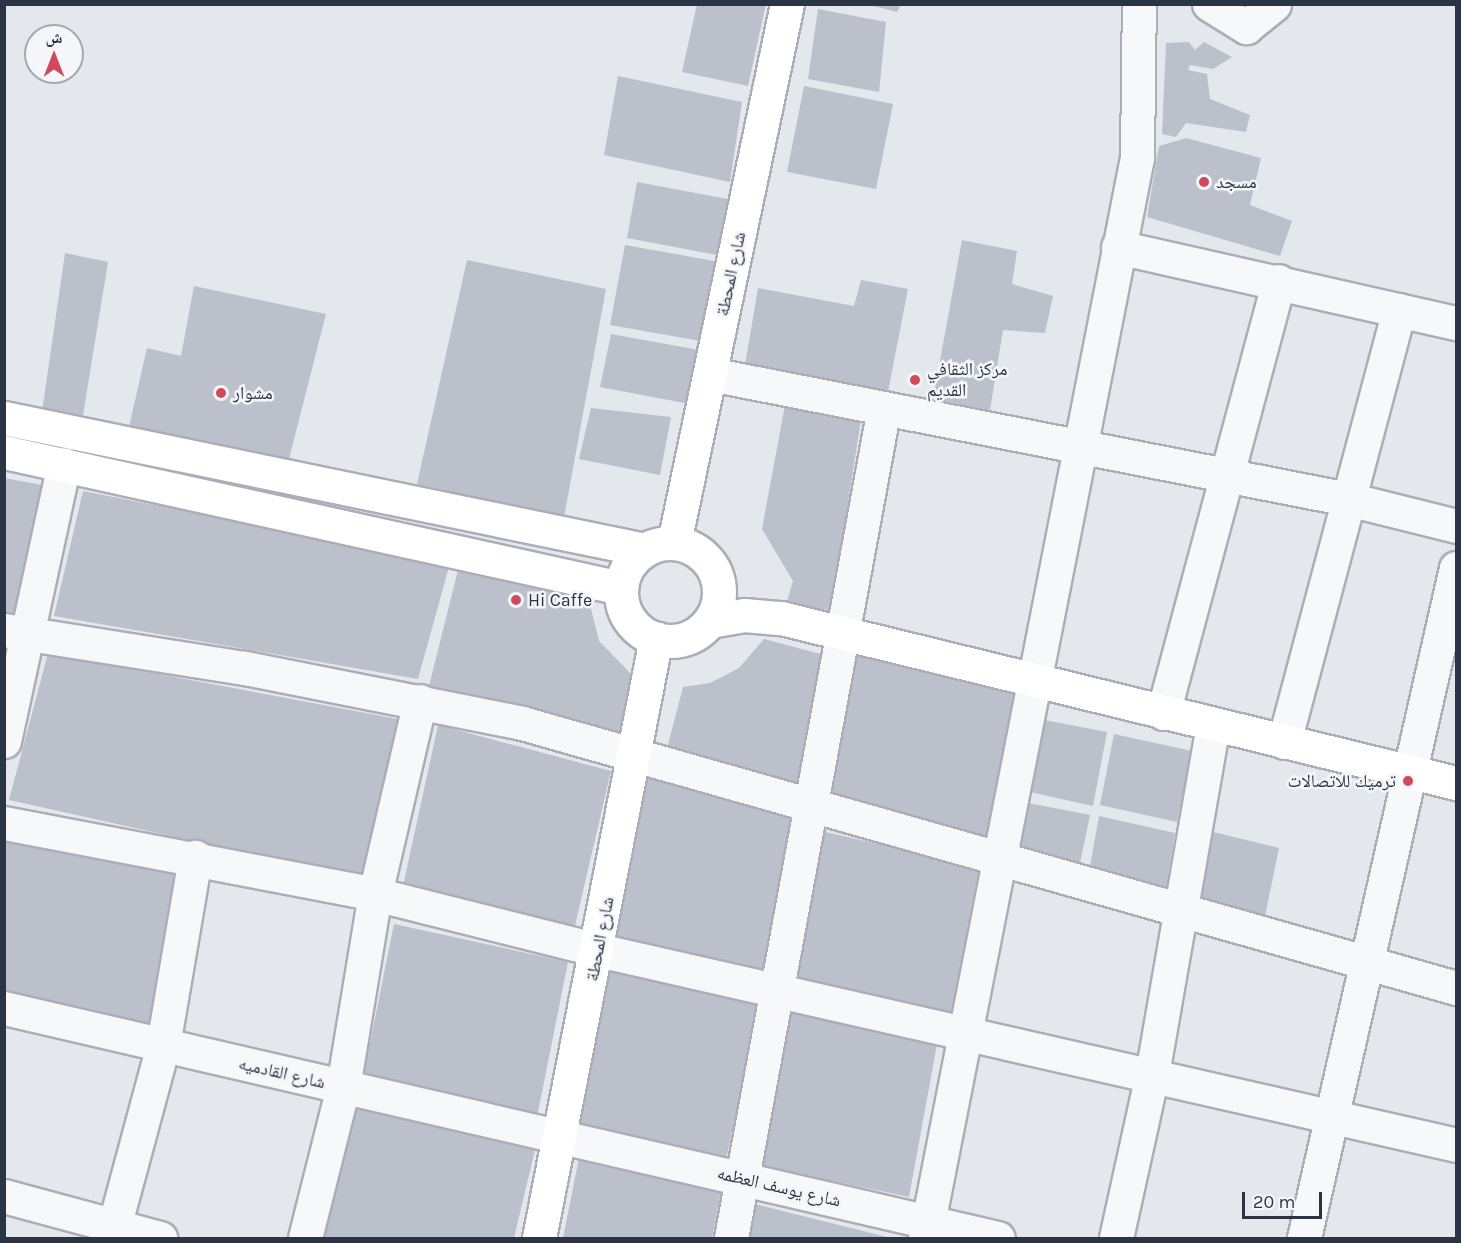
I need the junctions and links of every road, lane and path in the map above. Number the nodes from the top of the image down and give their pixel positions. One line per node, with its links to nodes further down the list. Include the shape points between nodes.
1 (787, 4): 9 (main road, شارع المحطة)
2 (1139, 4): 5 (street, via 1137,156)
3 (1209, 4): 4 (street, via 1246,27)
4 (1274, 4)
5 (1118, 247): 6 (street); 12 (street)
6 (1279, 281): 7 (street); 15 (street)
7 (1399, 310): 8 (street); 16 (street)
8 (1456, 322)
9 (710, 374): 10 (street); 18 (main road, شارع المحطة)
10 (884, 408): 12 (street); 25 (street)
11 (4, 418): 18 (main road)
12 (1078, 446): 15 (street); 27 (street)
13 (4, 452): 14 (main road)
14 (64, 464): 21 (main road); 24 (street)
15 (1227, 475): 16 (street); 29 (street)
16 (1348, 499): 17 (street); 32 (street)
17 (1456, 526)
18 (659, 546): 20 (main road, via 706,557); 21 (main road, via 625,573)
19 (1456, 568): 34 (street)
20 (716, 572): 22 (main road); 23 (main road, via 718,606)
21 (621, 588): 26 (main road, via 630,619)
22 (781, 618): 23 (main road, via 744,615); 25 (main road)
23 (710, 621): 26 (main road, via 676,641)
24 (18, 632): 28 (street); 31 (street)
25 (843, 635): 27 (main road); 36 (street)
26 (656, 638): 33 (main road, شارع المحطة)
27 (1031, 681): 29 (main road); 39 (street)
28 (420, 701): 33 (street, via 522,723); 40 (street)
29 (1163, 712): 30 (main road)
30 (1213, 724): 32 (main road); 41 (street)
31 (4, 741)
32 (1284, 742): 34 (main road)
33 (634, 759): 36 (street); 42 (main road, شارع المحطة)
34 (1410, 772): 35 (main road); 43 (street)
35 (1456, 783)
36 (812, 809): 39 (street); 45 (street)
37 (4, 823): 38 (street)
38 (195, 857): 40 (street); 48 (street)
39 (997, 857): 41 (street); 47 (street)
40 (375, 894): 42 (street); 50 (street)
41 (1179, 909): 43 (street); 49 (street)
42 (598, 950): 45 (street); 52 (main road, شارع المحطة)
43 (1366, 962): 44 (street); 51 (street)
44 (1456, 988)
45 (777, 990): 47 (street); 54 (street)
46 (4, 1008): 48 (street, شارع القادميه)
47 (964, 1032): 49 (street); 56 (street)
48 (163, 1045): 50 (street, شارع القادميه); 57 (street)
49 (1152, 1074): 51 (street); 63 (street)
50 (343, 1087): 52 (street, شارع القادميه); 59 (street)
51 (1332, 1115): 53 (street); 64 (street)
52 (560, 1137): 54 (street, شارع يوسف العظمه); 60 (main road, شارع المحطة)
53 (1456, 1145)
54 (742, 1179): 56 (street, شارع يوسف العظمه); 61 (street)
55 (4, 1196): 57 (street)
56 (926, 1230): 62 (street, شارع يوسف العظمه)
57 (113, 1233): 58 (street)
58 (160, 1239)
59 (304, 1239)
60 (539, 1239)
61 (731, 1239)
62 (998, 1239)
63 (1116, 1239)
64 (1304, 1239)

